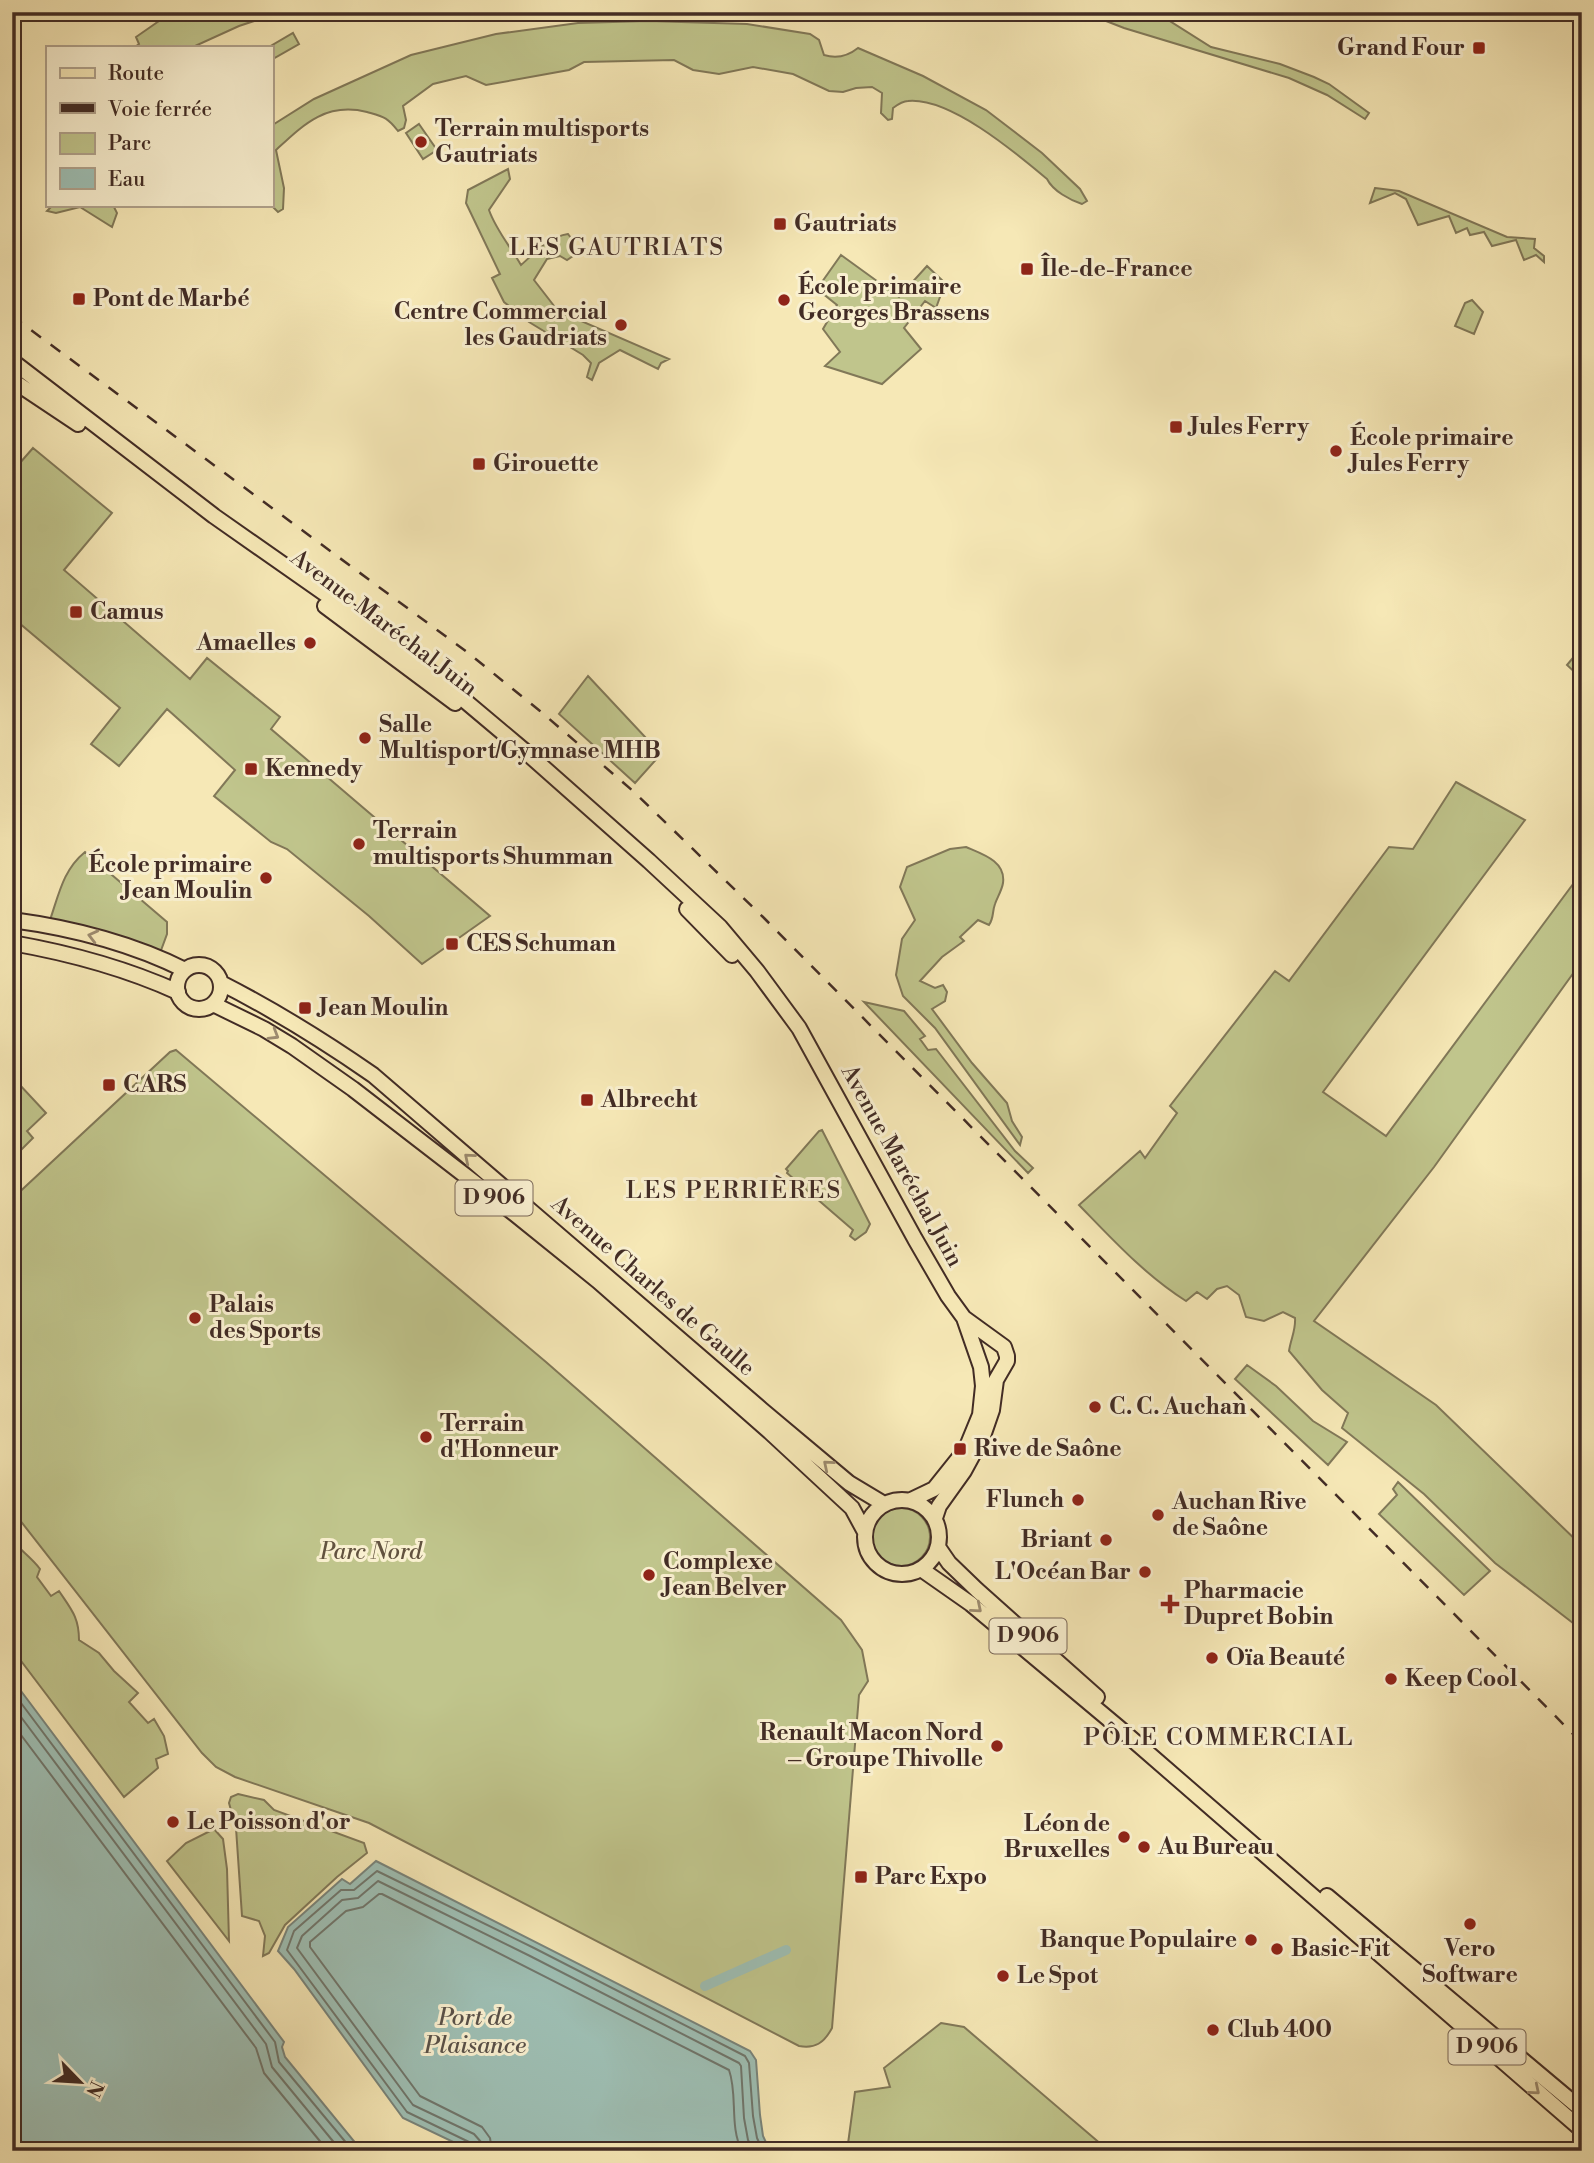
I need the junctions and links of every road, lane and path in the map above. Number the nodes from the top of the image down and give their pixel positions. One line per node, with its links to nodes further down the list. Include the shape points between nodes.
1 (12, 361): 2 (main road, Avenue Maréchal Juin)
2 (29, 373): 4 (main road); 5 (main road, Avenue Maréchal Juin)
3 (12, 380): 4 (main road, Avenue Maréchal Juin)
4 (34, 395): 5 (main road, Avenue Maréchal Juin); 12 (main road, Avenue Maréchal Juin, via 470,715 641,863 725,947)
5 (91, 423): 12 (main road, Avenue Maréchal Juin, via 268,555 386,635 587,805 720,927 776,996)
6 (12, 920): 8 (main road, one-way to 6, via 108,940)
7 (12, 943): 10 (main road, via 90,960)
8 (185, 970): 9 (main road, via 207,966); 10 (main road, via 178,980)
9 (221, 984): 11 (main road); 18 (main road, Avenue Charles de Gaulle / D 906, one-way to 9, via 849,1483 800,1443 373,1075 274,1011)
10 (178, 992): 11 (main road, via 190,1007 202,1009)
11 (213, 1004): 20 (main road, Avenue Charles de Gaulle / D 906, one-way to 20, via 292,1046 515,1214 808,1467 852,1508)
12 (801, 1036): 13 (main road, Avenue Maréchal Juin)
13 (964, 1318): 14 (main road, Avenue Maréchal Juin); 15 (main road, Avenue Maréchal Juin)
14 (995, 1342): 15 (main road, via 981,1346); 16 (main road, via 1006,1351)
15 (979, 1361): 16 (main road, via 989,1371); 17 (main road, Avenue Maréchal Juin, via 983,1387 980,1415 966,1449 934,1489)
16 (1002, 1368): 19 (main road, via 984,1436)
17 (911, 1500): 18 (main road); 19 (main road, via 925,1506)
18 (884, 1504): 20 (main road, via 869,1519)
19 (935, 1518): 21 (main road, via 940,1532)
20 (865, 1532): 22 (main road, via 868,1552 880,1567 903,1574)
21 (938, 1547): 22 (main road); 23 (main road, D 906, via 998,1610)
22 (921, 1569): 23 (main road, D 906, one-way to 23, via 954,1590)
23 (1395, 1960): 24 (main road, D 906); 25 (main road, D 906, one-way to 25)
24 (1582, 2110)
25 (1582, 2130)

